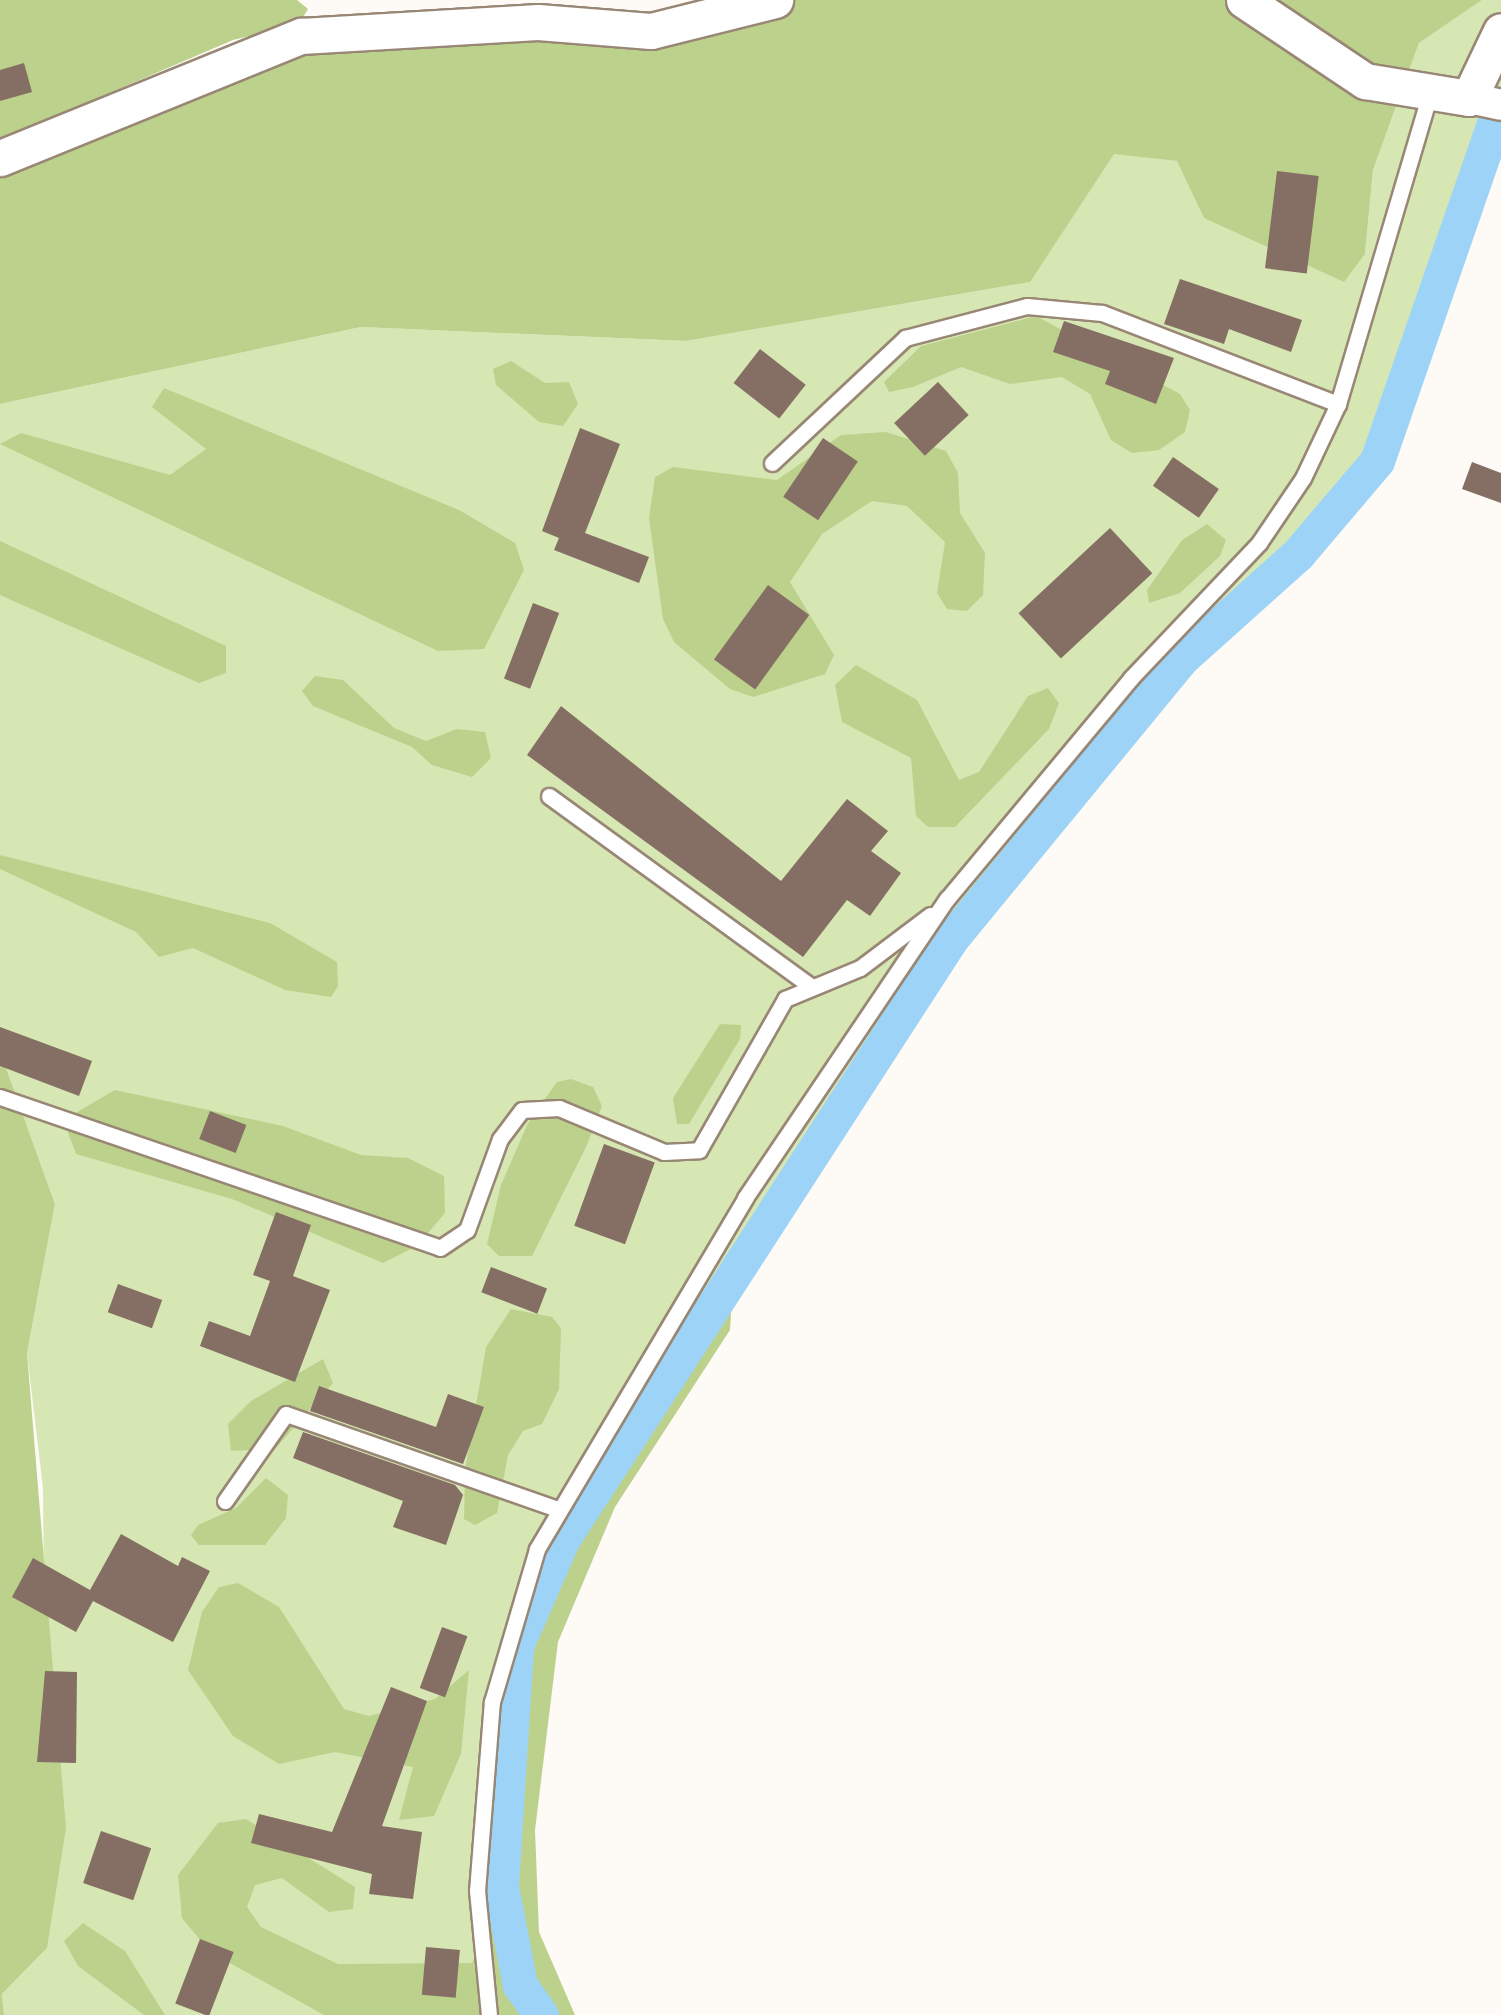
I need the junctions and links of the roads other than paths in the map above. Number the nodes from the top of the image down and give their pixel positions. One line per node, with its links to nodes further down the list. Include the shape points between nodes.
1 (775, 0): 3 (street, via 696,26)
2 (1244, 0): 5 (street, via 1330,66 1364,81)
3 (595, 14): 7 (street, via 301,36)
4 (1501, 31): 6 (street)
5 (1432, 90): 6 (street); 8 (lane)
6 (1486, 101)
7 (0, 158)
8 (1338, 404): 9 (lane, via 1102,313 1028,306 905,338); 11 (lane, via 1260,543 1131,678)
9 (772, 462)
10 (549, 796): 12 (lane)
11 (947, 899): 12 (lane, via 860,968); 15 (lane, via 745,1198)
12 (808, 985): 13 (lane, via 772,1018 699,1150 664,1152 559,1108 522,1110 500,1139 467,1230 440,1248)
13 (0, 1097)
14 (225, 1501): 15 (lane, via 286,1414)
15 (558, 1509): 16 (lane, via 510,1621 492,1702 477,1891)
16 (489, 2015)

